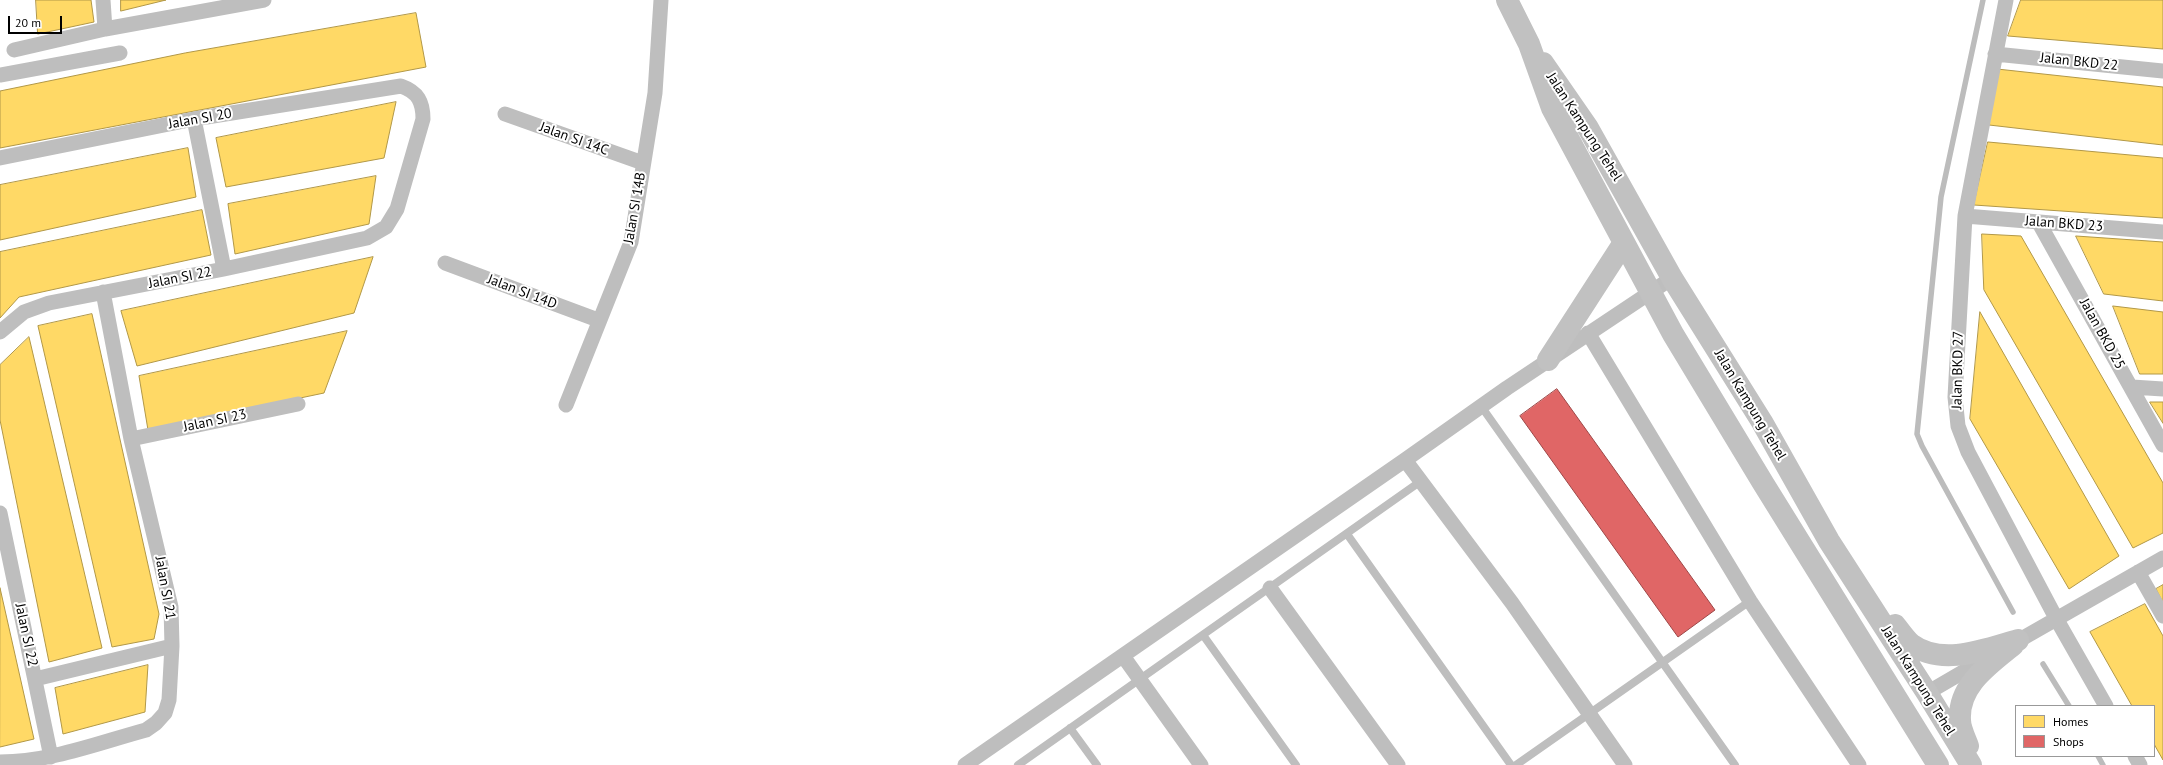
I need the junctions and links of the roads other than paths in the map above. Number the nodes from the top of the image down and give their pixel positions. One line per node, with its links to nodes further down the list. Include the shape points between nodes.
1 (103, 0): 6 (street)
2 (264, 0): 6 (street)
3 (661, 0): 17 (street, Jalan SI 14B, via 655,93)
4 (1507, 0): 7 (main road, Jalan Kampung Tehel)
5 (2006, 0): 10 (street, Jalan BKD 27)
6 (105, 29): 8 (street)
7 (1529, 44): 21 (main road, Jalan Kampung Tehel, via 1552,108); 24 (main road, Jalan Kampung Tehel, via 1592,134)
8 (14, 50)
9 (120, 53): 12 (street)
10 (1995, 54): 11 (street, Jalan BKD 22); 18 (street, Jalan BKD 27)
11 (2163, 71)
12 (0, 75)
13 (401, 86): 15 (street, Jalan SI 20); 23 (street, Jalan SI 22, via 411,89 418,96 423,106 423,120 397,209 386,227 367,238)
14 (505, 114): 17 (street, Jalan SI 14C)
15 (194, 119): 16 (street, Jalan SI 20); 23 (street)
16 (0, 158)
17 (642, 164): 27 (street, Jalan SI 14B, via 630,242)
18 (1965, 216): 19 (street, Jalan BKD 23); 49 (street, Jalan BKD 27, via 1955,397 1958,426 1968,452)
19 (2039, 223): 20 (street, Jalan BKD 23); 31 (street, Jalan BKD 25)
20 (2163, 232)
21 (1623, 244): 26 (main road, Jalan Kampung Tehel); 30 (main road)
22 (446, 263): 27 (street, Jalan SI 14D)
23 (224, 269): 25 (street, Jalan SI 22)
24 (1672, 278): 26 (street); 43 (main road, Jalan Kampung Tehel, via 1762,422)
25 (102, 292): 28 (street, Jalan SI 22, via 35,307 14,319); 36 (street, Jalan SI 21)
26 (1650, 293): 29 (street); 40 (main road, Jalan Kampung Tehel)
27 (598, 320): 34 (street, Jalan SI 14B)
28 (0, 332)
29 (1588, 333): 30 (street); 47 (street)
30 (1548, 360): 35 (street)
31 (2132, 388): 32 (street); 37 (street, Jalan BKD 25)
32 (2163, 389)
33 (298, 404): 36 (street, Jalan SI 23)
34 (566, 405)
35 (1481, 406): 38 (street); 54 (lane)
36 (131, 439): 52 (street, Jalan SI 21, via 171,608)
37 (2163, 445)
38 (1406, 460): 39 (street); 53 (street)
39 (1422, 482): 42 (lane); 59 (street, via 1512,603)
40 (1763, 483): 57 (main road, via 1825,566 1889,667 1907,684); 74 (main road, Jalan Kampung Tehel)
41 (1, 522): 55 (street, Jalan SI 22)
42 (1347, 534): 46 (lane); 69 (lane)
43 (1829, 541): 51 (main road, via 1912,644 1931,653 1953,656); 57 (main road, Jalan Kampung Tehel)
44 (2163, 558): 45 (street)
45 (2138, 572): 48 (street); 49 (street)
46 (1270, 588): 50 (lane); 68 (street)
47 (1750, 600): 54 (lane); 73 (street)
48 (2163, 616)
49 (2057, 620): 51 (street); 58 (street, Jalan BKD 27)
50 (1203, 635): 56 (lane); 67 (lane)
51 (2018, 640): 57 (street); 77 (main road, via 1969,686 1961,702 1960,721)
52 (172, 646): 55 (street); 61 (street, Jalan SI 21, via 169,700 164,713 156,723 146,730)
53 (1123, 656): 56 (street); 63 (street)
54 (1663, 662): 59 (lane); 72 (lane)
55 (35, 679): 61 (street, Jalan SI 22)
56 (1140, 680): 60 (lane); 66 (street)
57 (1927, 692): 75 (main road, via 1923,713 1927,726); 76 (main road, Jalan Kampung Tehel)
58 (2105, 705)
59 (1589, 714): 70 (lane); 71 (street)
60 (1070, 728): 64 (lane); 65 (lane)
61 (51, 757): 62 (street, Jalan SI 21)
62 (0, 762)
63 (965, 765)
64 (1018, 765)
65 (1097, 765)
66 (1201, 765)
67 (1296, 765)
68 (1398, 765)
69 (1511, 765)
70 (1516, 765)
71 (1624, 765)
72 (1735, 765)
73 (1859, 765)
74 (1938, 765)
75 (1950, 765)
76 (1970, 765)
77 (1978, 765)

